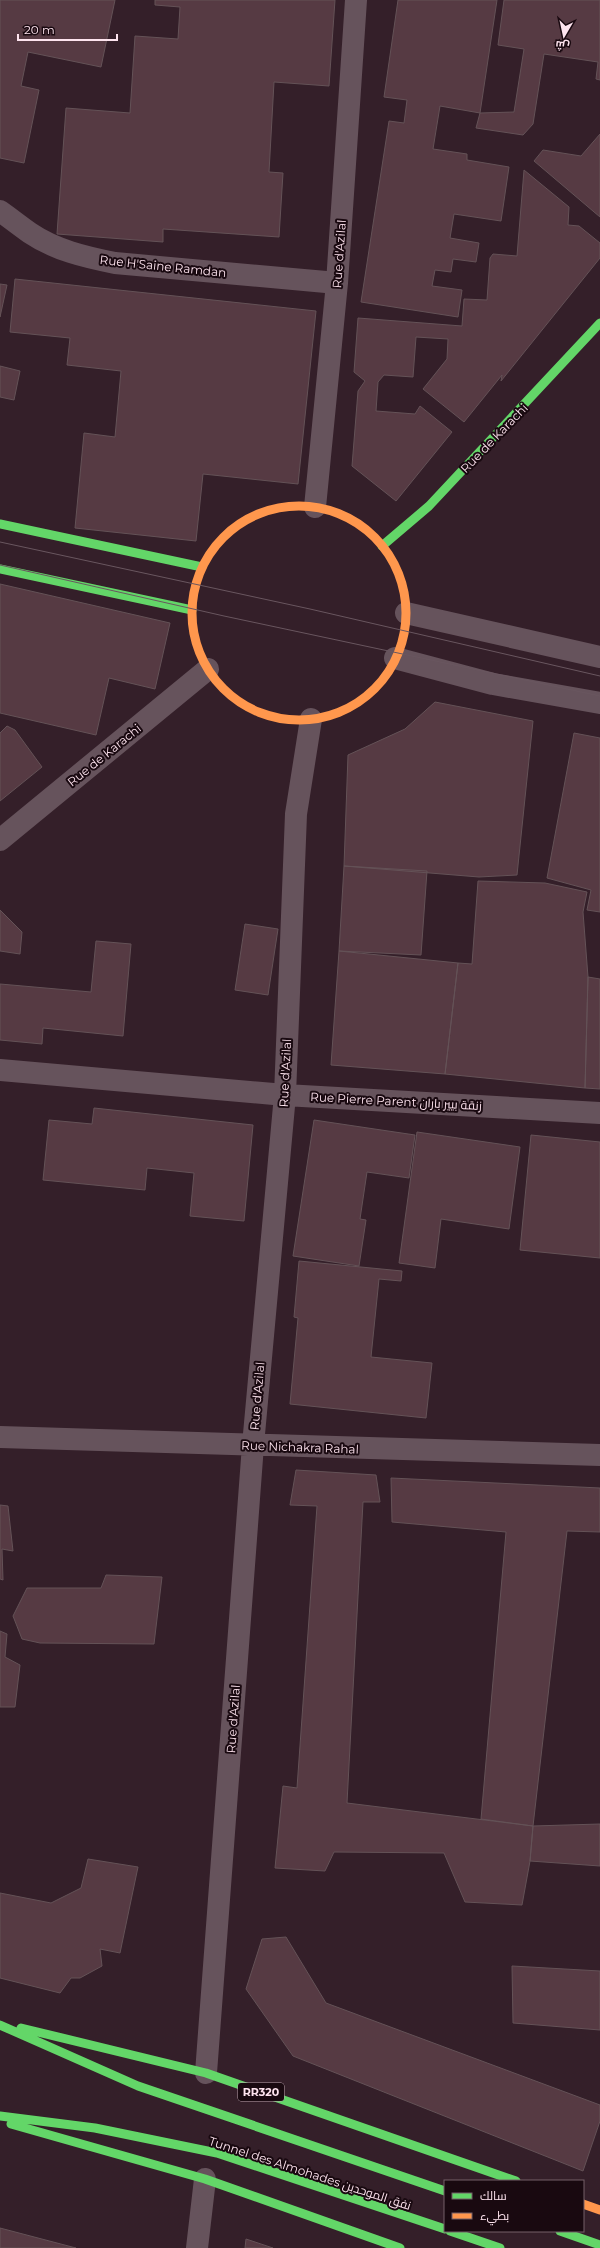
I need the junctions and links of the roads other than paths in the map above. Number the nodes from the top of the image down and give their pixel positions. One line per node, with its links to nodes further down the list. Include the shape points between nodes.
1 (356, 0): 3 (street, Rue d'Azilal)
2 (0, 211): 3 (street, Rue H'Saine Ramdan, via 31,234 56,247 115,263)
3 (337, 283): 5 (street, Rue d'Azilal)
4 (600, 323): 7 (main road, Rue de Karachi, via 429,506)
5 (315, 507): 7 (main road, via 348,518); 8 (main road, via 286,508 252,518 236,526 223,538)
6 (0, 524): 8 (main road)
7 (382, 546): 11 (main road, via 402,584)
8 (202, 567): 10 (main road)
9 (0, 569): 10 (main road)
10 (192, 610): 14 (main road, via 195,640)
11 (406, 614): 12 (street); 13 (main road, via 402,642)
12 (600, 657)
13 (395, 658): 15 (street, via 493,684); 16 (main road, via 381,682 361,700 337,713)
14 (208, 669): 16 (main road, via 228,693 254,710 273,717); 17 (street, Rue de Karachi)
15 (600, 704)
16 (311, 719): 19 (street, Rue d'Azilal, via 296,814)
17 (0, 840)
18 (0, 1070): 19 (street, Rue Pierre Parent زنقة بيير باران)
19 (285, 1095): 20 (street, Rue Pierre Parent زنقة بيير باران); 22 (street, Rue d'Azilal)
20 (600, 1113)
21 (0, 1437): 22 (street, Rue Nichakra Rahal)
22 (253, 1445): 23 (street, Rue Nichakra Rahal); 25 (street, Rue d'Azilal)
23 (600, 1455)
24 (0, 2024): 25 (main road, RR320); 30 (main road, Tunnel des Almohades نفق الموحدين, via 138,2086)
25 (206, 2073): 29 (main road, RR320)
26 (0, 2116): 33 (main road, Tunnel des Almohades نفق الموحدين, via 94,2128 216,2153)
27 (0, 2121): 28 (main road)
28 (205, 2179): 37 (street); 38 (main road)
29 (513, 2180)
30 (444, 2191)
31 (584, 2204): 32 (main road)
32 (600, 2210)
33 (444, 2230)
34 (453, 2232): 39 (main road)
35 (563, 2232): 36 (main road)
36 (600, 2245)
37 (197, 2248)
38 (400, 2248)
39 (500, 2248)

